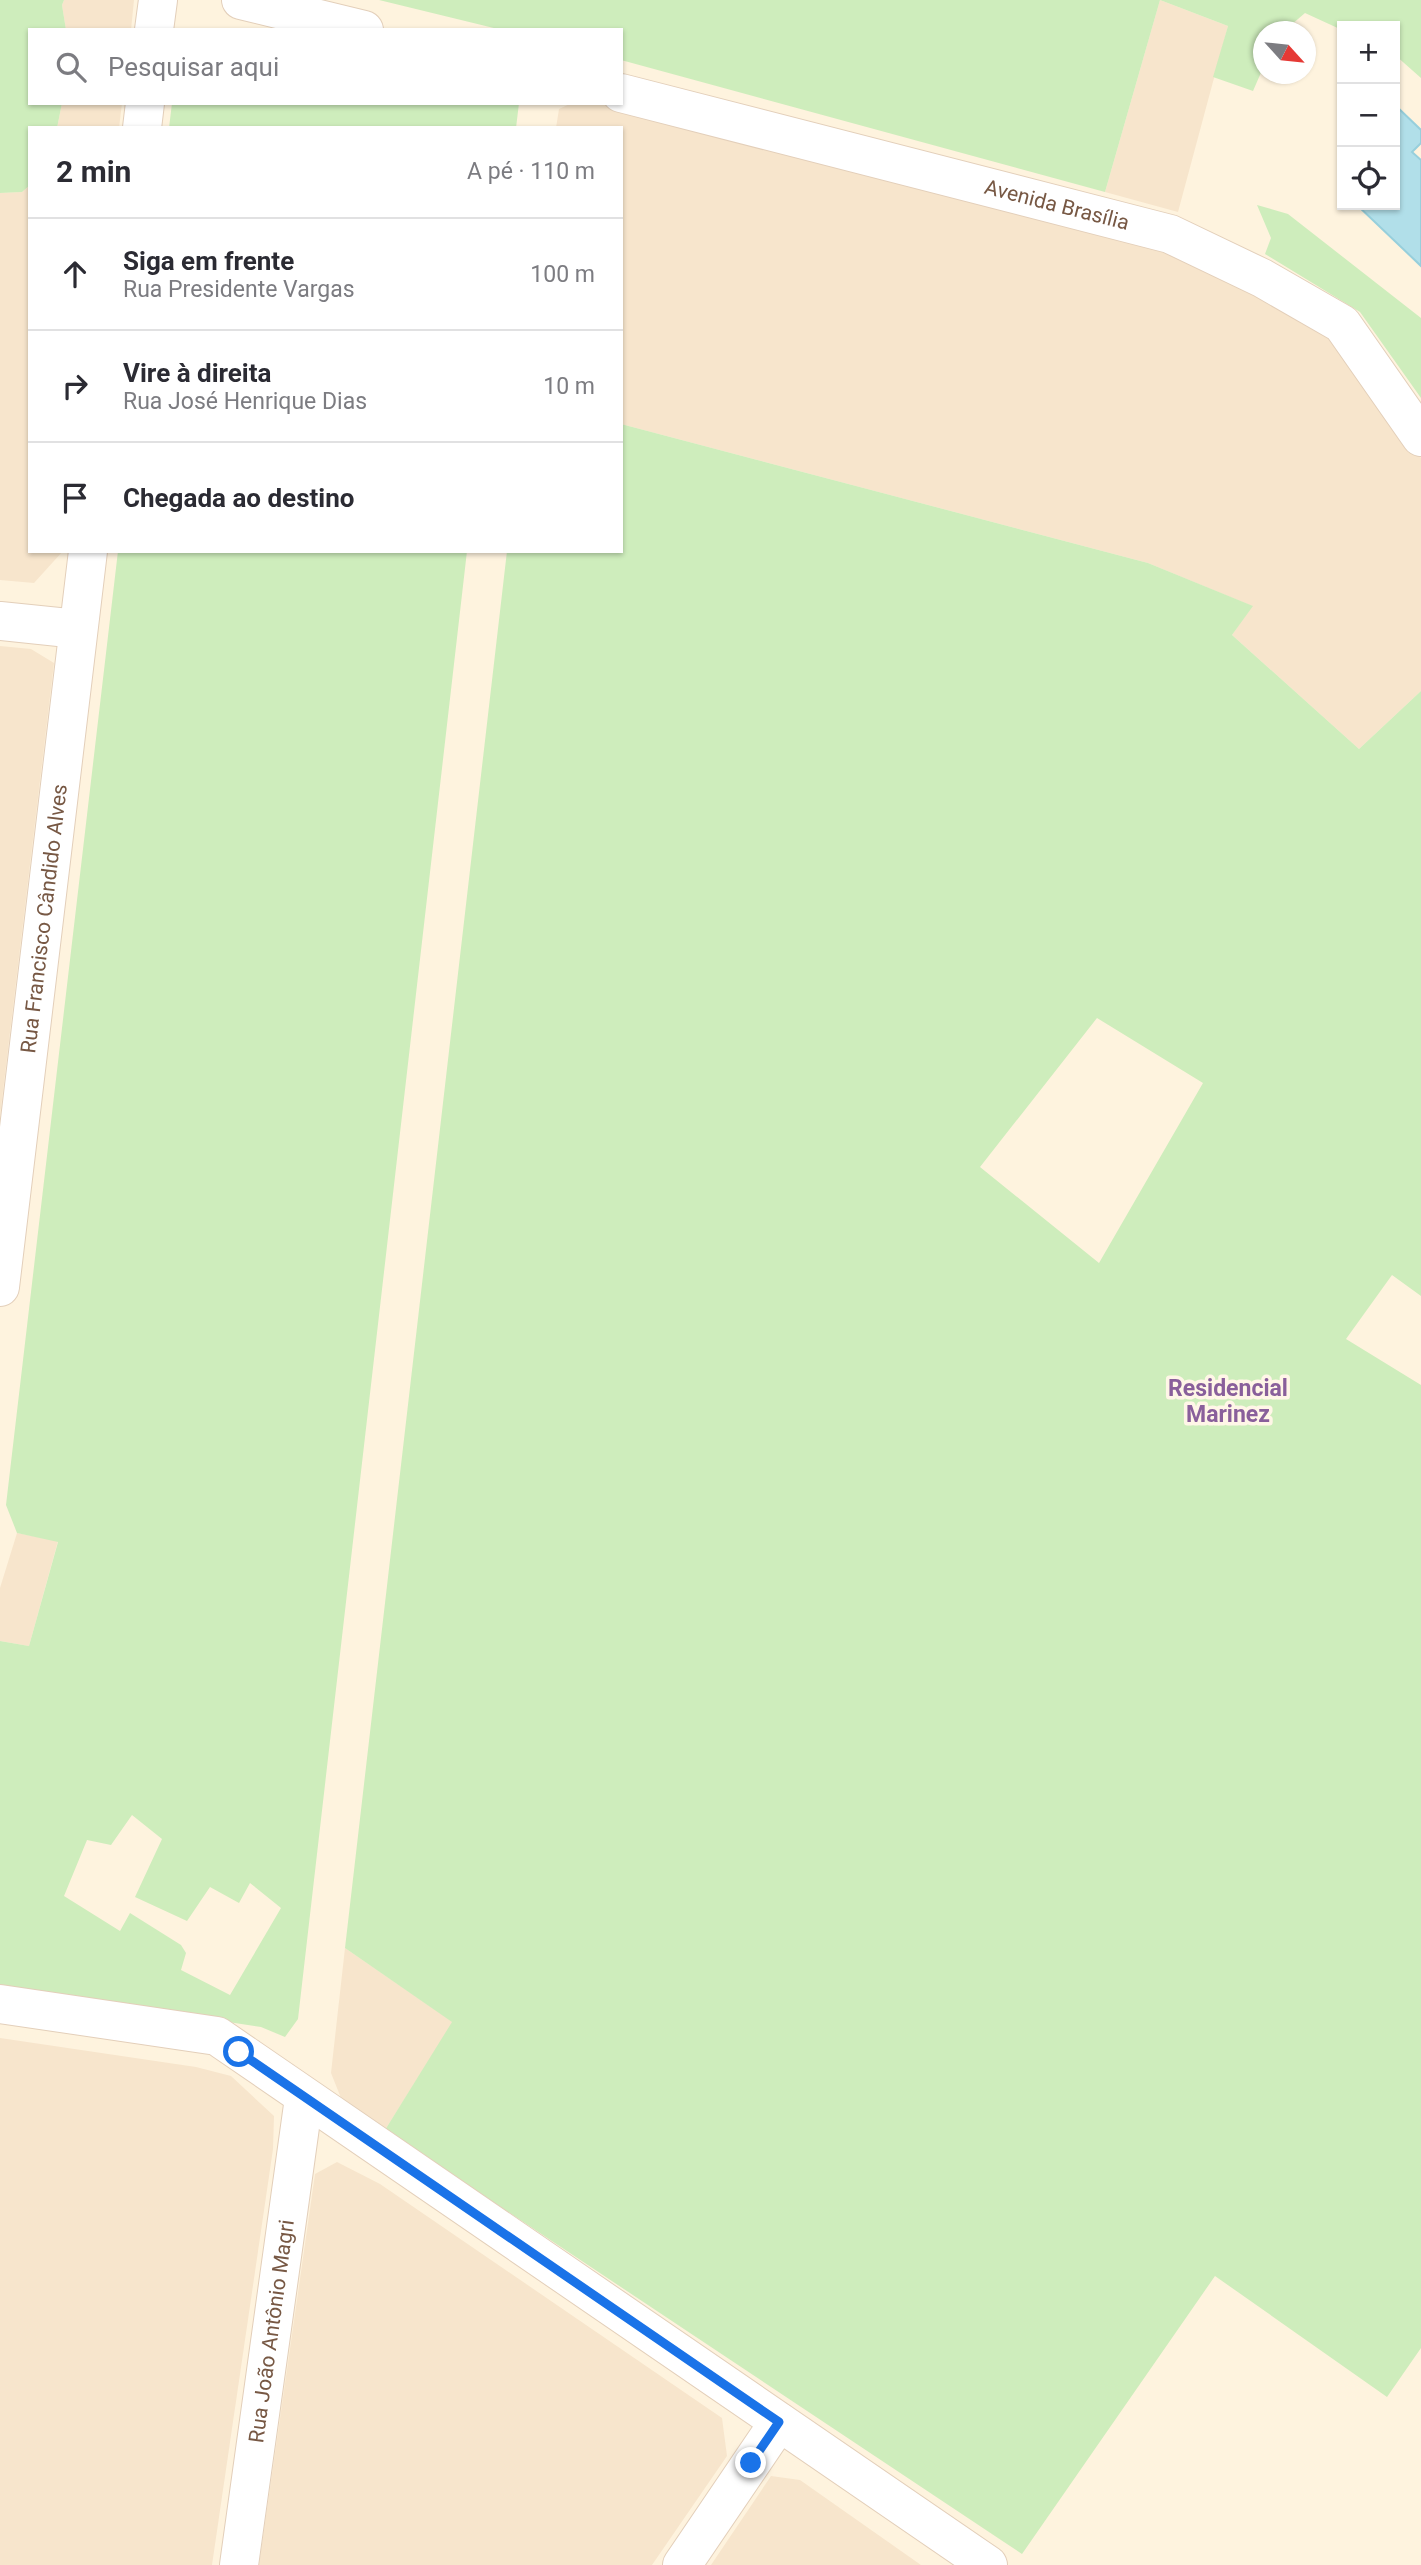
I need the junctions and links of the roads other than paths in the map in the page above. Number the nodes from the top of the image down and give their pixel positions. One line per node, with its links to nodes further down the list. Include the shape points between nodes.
1 (158, 0): 3 (street)
2 (241, 0): 4 (street)
3 (154, 28)
4 (356, 28)
5 (623, 94): 8 (street, Avenida Brasília, via 1170,234 1262,278 1342,324)
6 (145, 105): 7 (street)
7 (142, 126)
8 (1421, 437)
9 (88, 553): 11 (street, Rua Francisco Cândido Alves)
10 (0, 621): 11 (street)
11 (78, 629): 12 (street, Rua Francisco Cândido Alves)
12 (0, 1287)
13 (0, 2004): 14 (street, via 217,2036)
14 (304, 2098): 15 (street); 16 (street, Rua João Antônio Magri)
15 (779, 2422): 17 (street); 18 (street)
16 (239, 2565)
17 (682, 2565)
18 (988, 2565)

